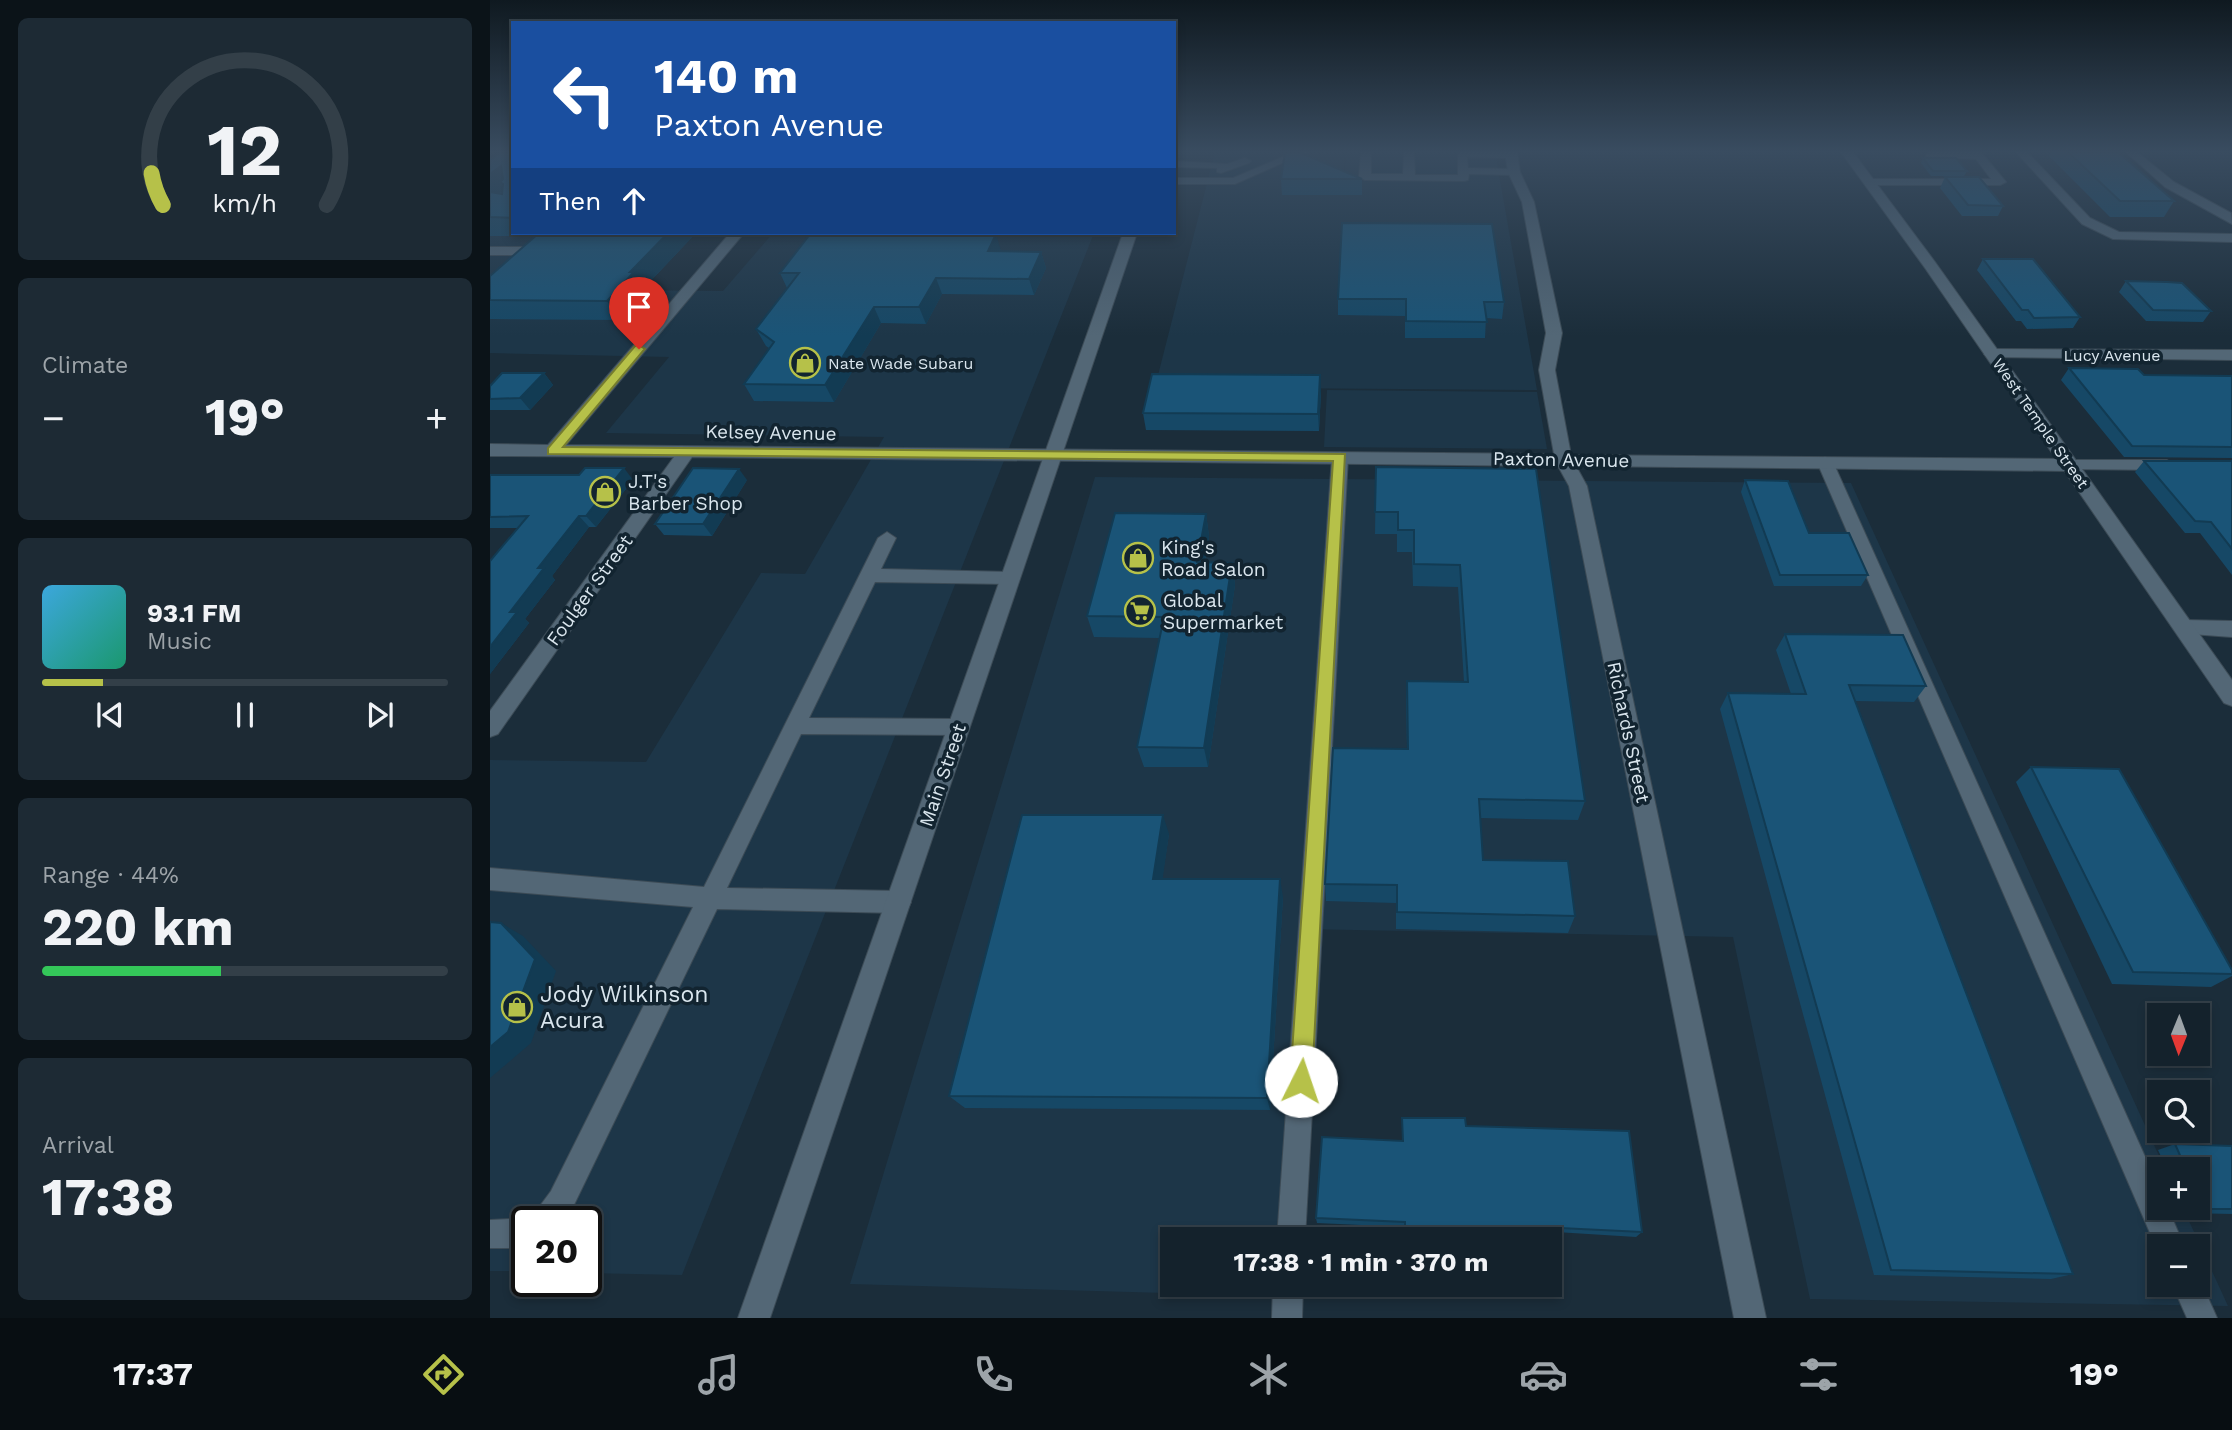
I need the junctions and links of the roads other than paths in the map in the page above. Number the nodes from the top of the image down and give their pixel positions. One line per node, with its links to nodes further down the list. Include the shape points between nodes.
1 (1530, 214): 16 (street, Richards Street, via 1554,333 1547,370)
2 (1892, 214): 9 (street, West Temple Street)
3 (2079, 214): 6 (lane, via 2117,236)
4 (735, 235): 12 (street)
5 (1129, 235): 14 (street, Main Street)
6 (2232, 238)
7 (490, 251): 8 (lane, via 547,246)
8 (526, 265)
9 (1992, 354): 10 (street, Lucy Avenue); 18 (street, West Temple Street)
10 (2232, 355)
11 (490, 450): 12 (street, Kelsey Avenue)
12 (552, 451): 13 (street, Kelsey Avenue)
13 (687, 452): 14 (street, Kelsey Avenue); 28 (street, Foulger Street)
14 (1052, 456): 15 (street, Paxton Avenue); 22 (street, Main Street)
15 (1340, 457): 16 (street, Paxton Avenue); 33 (lane)
16 (1563, 459): 17 (street, Paxton Avenue); 41 (street, Richards Street, via 1578,486)
17 (1825, 462): 18 (street, Paxton Avenue); 36 (lane)
18 (2070, 465): 19 (lane); 23 (street, West Temple Street)
19 (2190, 465)
20 (887, 538): 21 (lane)
21 (869, 575): 22 (lane); 26 (lane)
22 (1010, 578): 27 (street, Main Street)
23 (2184, 628): 24 (street); 25 (street, West Temple Street)
24 (2232, 629)
25 (2232, 697)
26 (795, 726): 27 (lane); 30 (lane)
27 (959, 727): 31 (street, Main Street)
28 (490, 728)
29 (490, 879): 30 (lane)
30 (710, 898): 31 (lane); 32 (lane)
31 (898, 902): 39 (street, Main Street)
32 (557, 1206)
33 (1292, 1227)
34 (490, 1234): 35 (lane)
35 (511, 1234)
36 (2165, 1234)
37 (1288, 1297): 40 (lane)
38 (2193, 1297): 42 (lane)
39 (754, 1318)
40 (1287, 1318)
41 (1750, 1318)
42 (2202, 1318)

